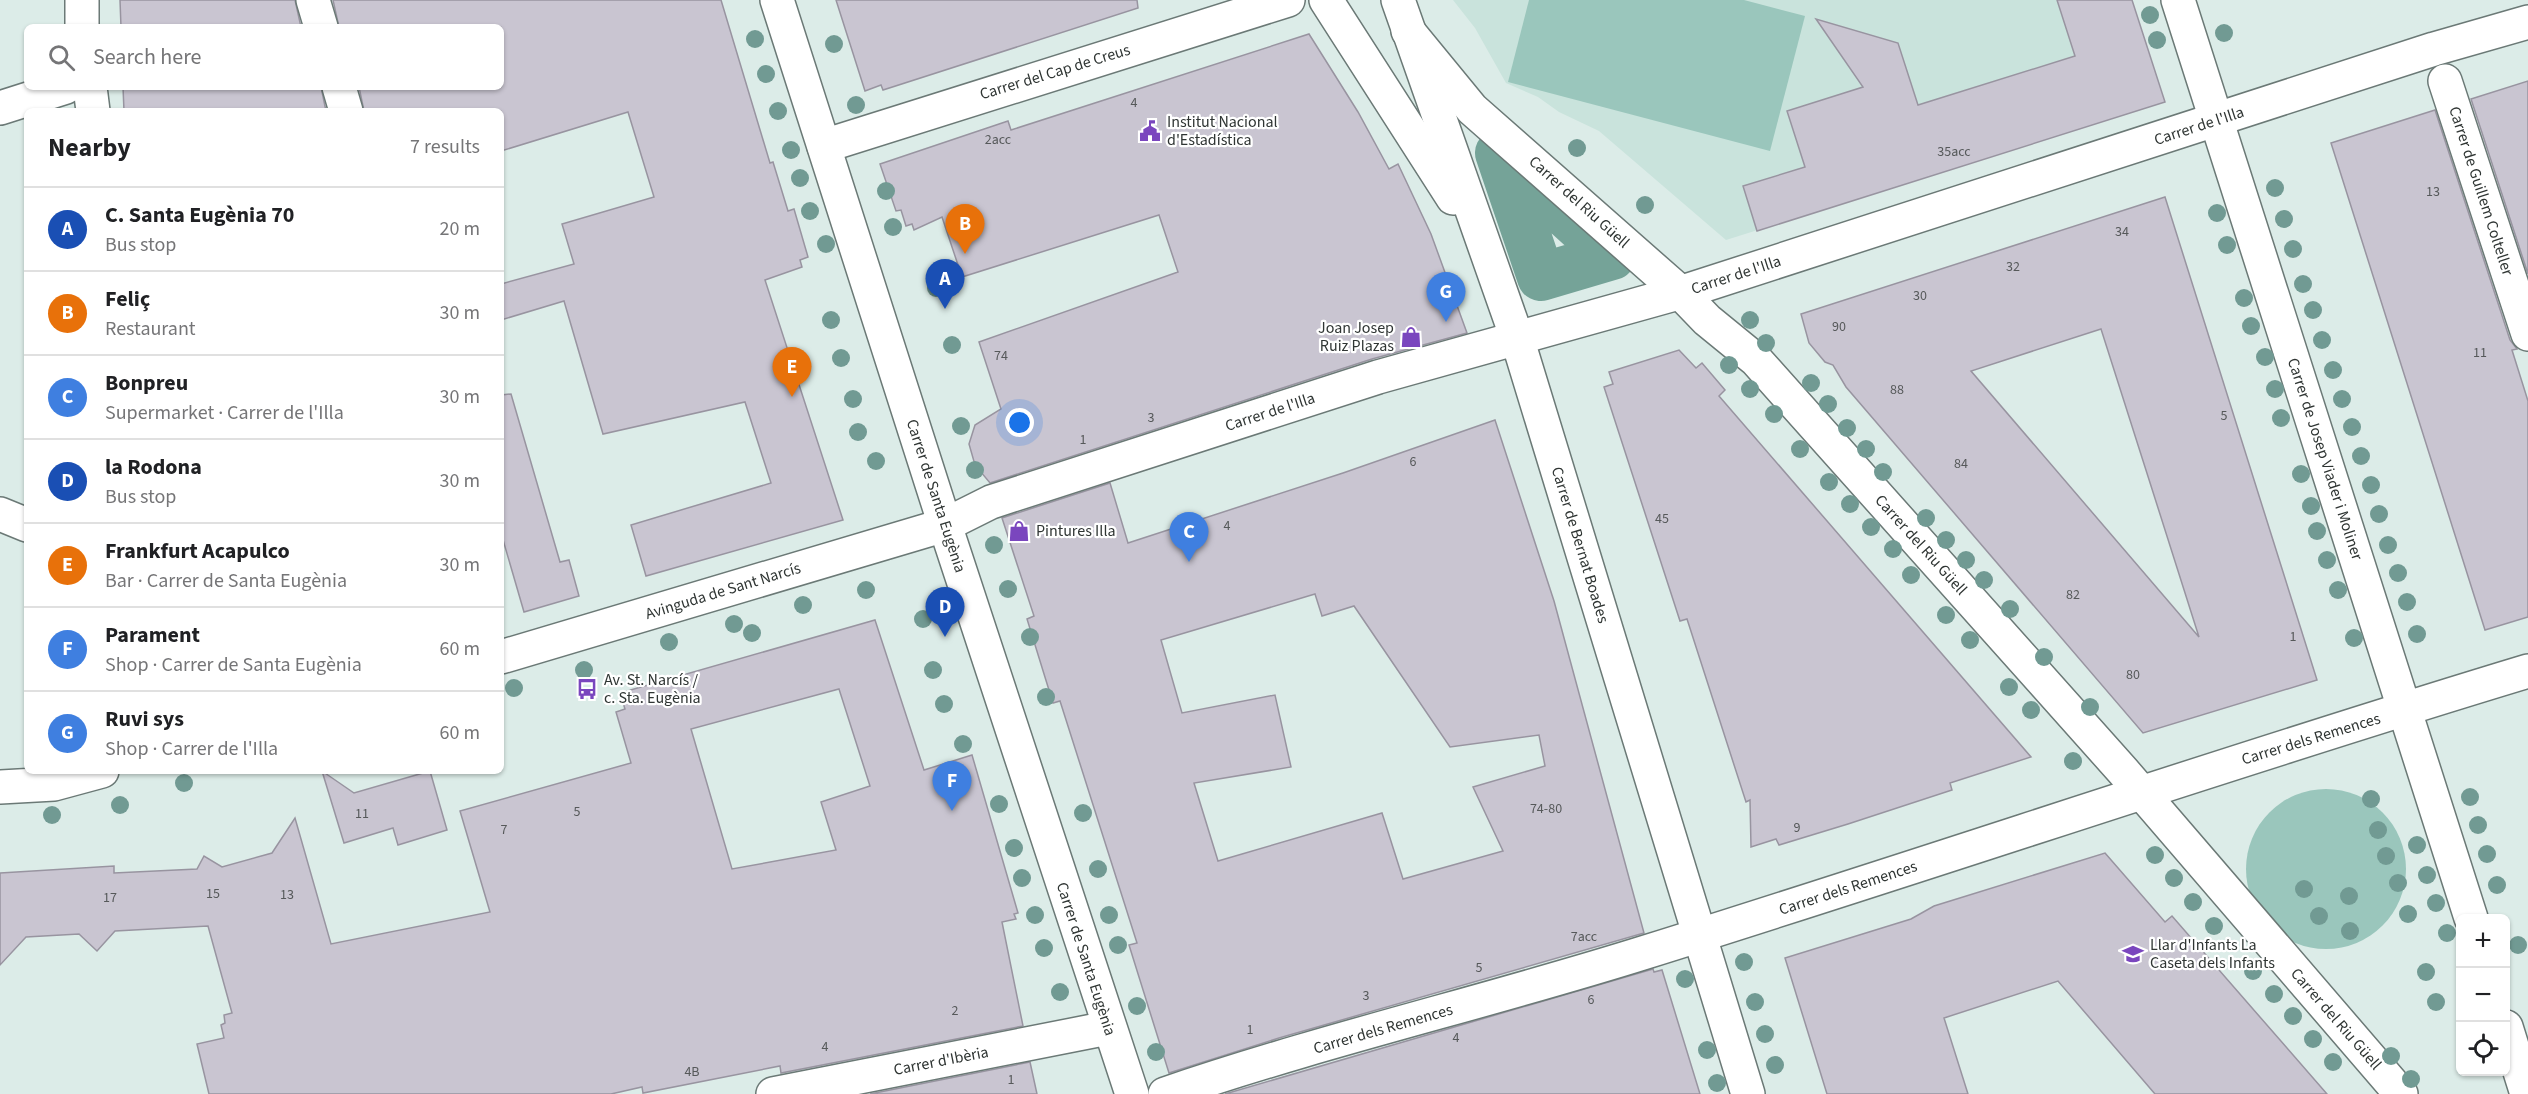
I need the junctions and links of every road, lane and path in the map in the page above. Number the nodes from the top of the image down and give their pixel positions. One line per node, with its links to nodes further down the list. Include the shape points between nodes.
1 (82, 0): 9 (street)
2 (313, 0): 10 (street)
3 (777, 0): 19 (street, Carrer de Santa Eugènia)
4 (1288, 0): 19 (street, Carrer del Cap de Creus)
5 (1326, 0): 20 (street)
6 (2178, 0): 18 (street, Carrer de Josep Viader i Moliner)
7 (1403, 15): 20 (street, Carrer de Bernat Boades); 21 (street, Carrer del Riu Güell, via 1472,109)
8 (2528, 22): 18 (street, Carrer de l'Illa)
9 (82, 24)
10 (320, 24)
11 (2445, 81): 22 (street, Carrer de Guillem Colteller)
12 (57, 90): 15 (street)
13 (90, 90): 16 (street)
14 (340, 90): 17 (street)
15 (0, 108)
16 (93, 108)
17 (345, 108)
18 (2217, 120): 21 (street, Carrer de l'Illa); 29 (street, Carrer de Josep Viader i Moliner)
19 (824, 146): 26 (street, Carrer de Santa Eugènia)
20 (1484, 245): 23 (street, Carrer de Bernat Boades)
21 (1681, 293): 23 (street, Carrer de l'Illa); 32 (street, Carrer del Riu Güell, via 1756,360)
22 (2528, 334)
23 (1517, 338): 26 (street, Carrer de l'Illa, via 1333,391 991,502); 34 (street, Carrer de Bernat Boades)
24 (0, 514): 25 (street)
25 (24, 524)
26 (945, 525): 27 (street, Avinguda de Sant Narcís); 35 (street, Carrer de Santa Eugènia)
27 (504, 646)
28 (2528, 671): 29 (street, Carrer dels Remences)
29 (2405, 710): 32 (street, Carrer dels Remences); 33 (street, Carrer de Josep Viader i Moliner)
30 (91, 774): 31 (street, via 54,784)
31 (0, 787)
32 (2140, 793): 34 (street, Carrer dels Remences); 41 (street, Carrer del Riu Güell)
33 (2470, 914)
34 (1698, 936): 39 (street, Carrer dels Remences); 40 (street, Carrer de Bernat Boades)
35 (1108, 1028): 37 (street, Carrer d'Ibèria); 38 (street, Carrer de Santa Eugènia)
36 (2510, 1042): 42 (street)
37 (773, 1094)
38 (1132, 1094)
39 (1165, 1094)
40 (1748, 1094)
41 (2401, 1094)
42 (2527, 1094)

